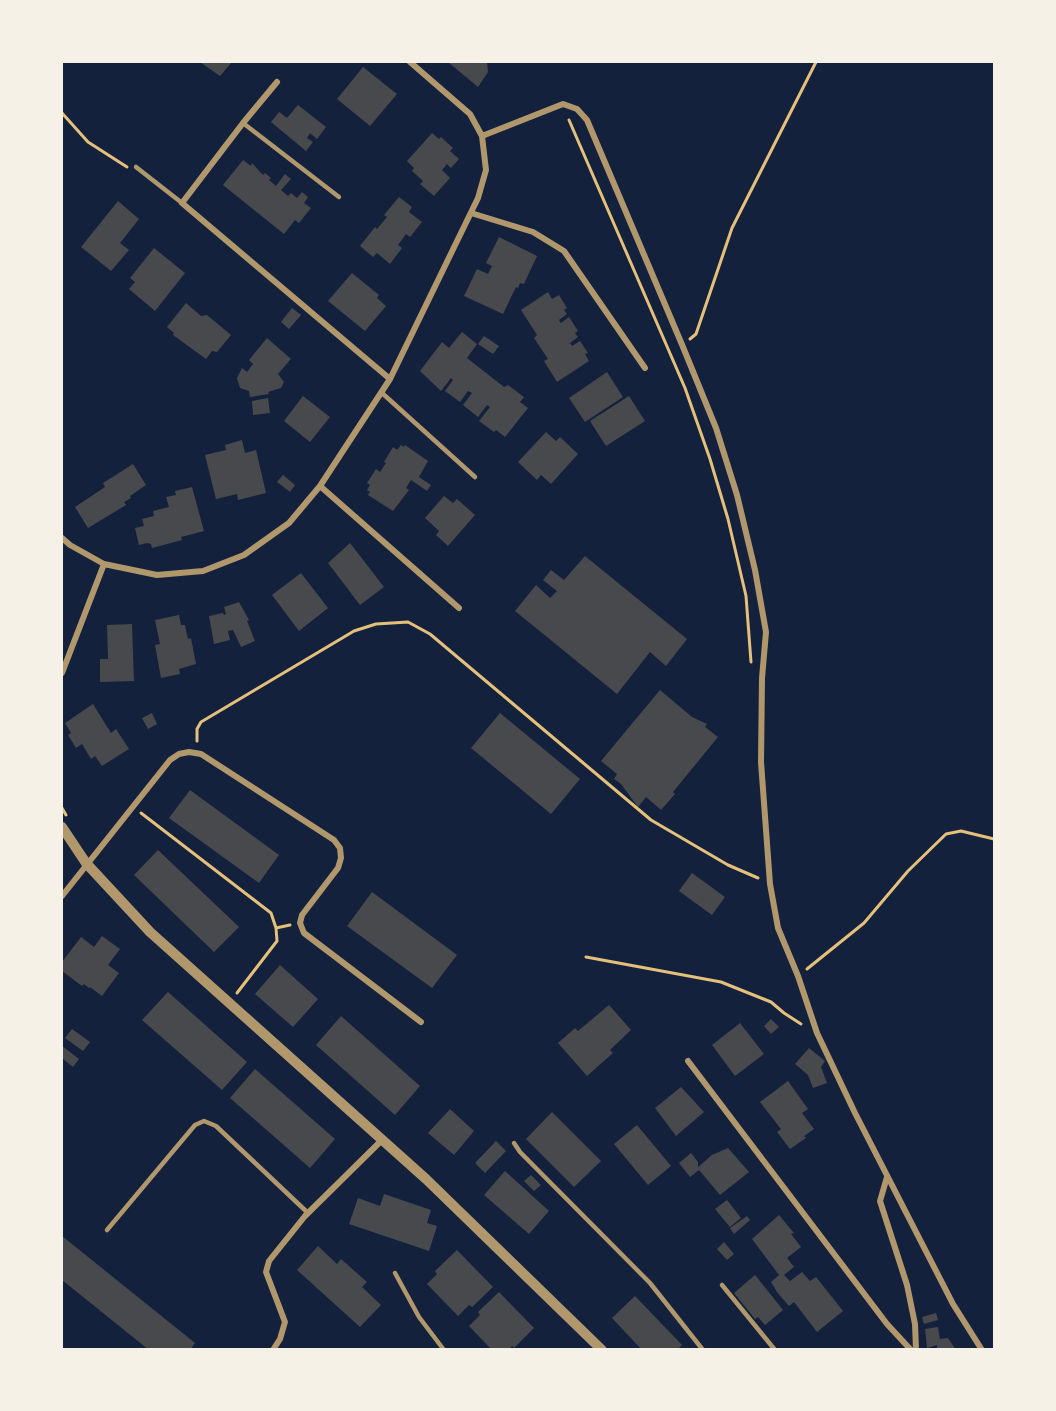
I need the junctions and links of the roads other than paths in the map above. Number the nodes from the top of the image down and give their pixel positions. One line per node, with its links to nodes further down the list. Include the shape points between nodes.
1 (410, 62): 4 (street, via 470,114)
2 (278, 82): 3 (street)
3 (243, 123): 6 (lane); 7 (street)
4 (482, 136): 8 (street, via 486,170); 25 (street, via 563,104 577,109 587,120 716,428 737,495 766,632 761,762 770,884 778,928 817,1033)
5 (136, 167): 7 (lane)
6 (339, 197)
7 (182, 203): 10 (street)
8 (471, 213): 9 (street, via 533,232 564,251); 10 (street)
9 (645, 368)
10 (390, 379): 11 (street)
11 (382, 393): 12 (lane); 13 (street)
12 (475, 477)
13 (320, 486): 15 (street, via 289,523 244,555 203,571 158,575); 16 (street)
14 (62, 538): 15 (street)
15 (104, 564): 17 (street)
16 (459, 608)
17 (62, 673)
18 (62, 827): 19 (street)
19 (86, 863): 20 (street); 21 (street, via 170,760 189,752 201,754 334,840 340,848 338,868 302,915 304,933); 23 (street, via 150,932)
20 (62, 896)
21 (421, 1022)
22 (688, 1061): 35 (street, via 887,1324)
23 (382, 1140): 26 (street); 32 (street)
24 (514, 1143): 33 (lane, via 650,1283)
25 (887, 1177): 36 (street, via 880,1202 907,1285); 37 (street, via 953,1305)
26 (308, 1213): 27 (lane, via 216,1125 204,1121 195,1125); 30 (street, via 269,1260 266,1272 285,1322)
27 (107, 1230)
28 (395, 1273): 31 (lane, via 423,1323)
29 (722, 1285): 34 (lane)
30 (273, 1350)
31 (444, 1350)
32 (602, 1350)
33 (703, 1350)
34 (775, 1350)
35 (911, 1350)
36 (916, 1350)
37 (982, 1350)

